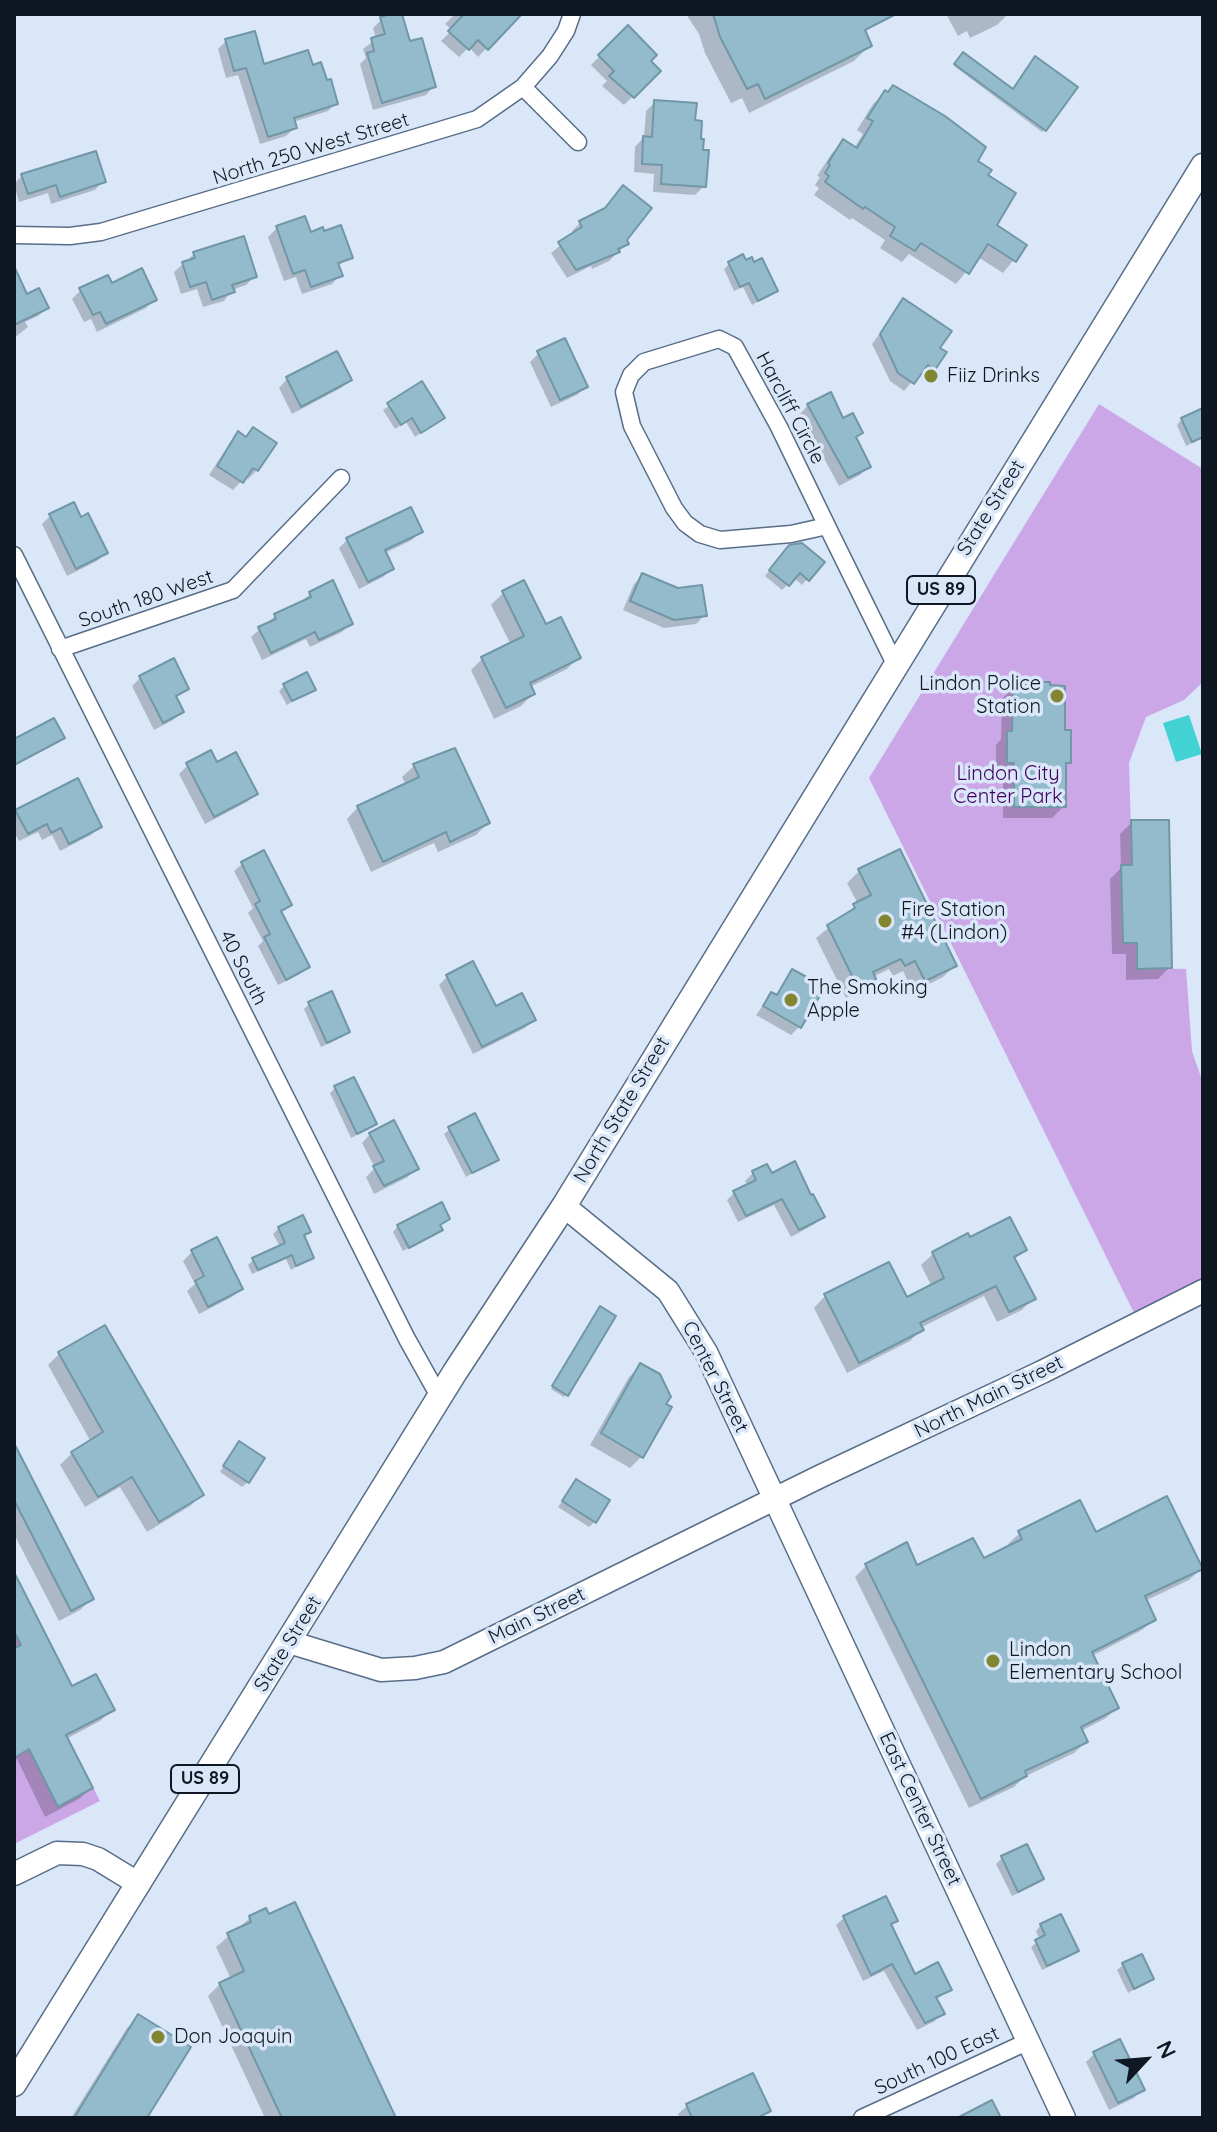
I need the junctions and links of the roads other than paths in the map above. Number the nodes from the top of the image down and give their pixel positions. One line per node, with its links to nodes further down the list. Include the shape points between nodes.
1 (572, 14): 2 (street, North 250 West Street, via 550,56)
2 (523, 87): 3 (street); 5 (street, North 250 West Street, via 477,119 117,228 70,236)
3 (578, 142)
4 (1203, 166): 10 (main road, State Street / US 89)
5 (14, 235)
6 (341, 478): 9 (street, South 180 West, via 233,590)
7 (827, 526): 7 (street, Harcliff Circle, via 735,347 719,339 644,362 631,375 624,392 632,426 685,523 720,540); 10 (street, Harcliff Circle)
8 (14, 555): 9 (street, 40 South)
9 (60, 649): 14 (street, 40 South)
10 (895, 664): 11 (main road, State Street / US 89)
11 (681, 1015): 12 (main road, North State Street / US 89)
12 (564, 1206): 14 (main road, State Street / US 89); 15 (street, Center Street, via 668,1291 706,1352)
13 (1203, 1291): 15 (street, North Main Street)
14 (440, 1398): 16 (main road, State Street / US 89)
15 (774, 1500): 16 (street, Main Street, via 444,1662 381,1670); 19 (street, East Center Street)
16 (289, 1642): 18 (main road, State Street / US 89)
17 (14, 1874): 18 (street, via 57,1853 83,1854)
18 (139, 1884): 20 (main road, State Street / US 89)
19 (1029, 2041): 21 (street, South 100 East); 22 (street, East Center Street)
20 (14, 2084)
21 (862, 2118)
22 (1064, 2118)

